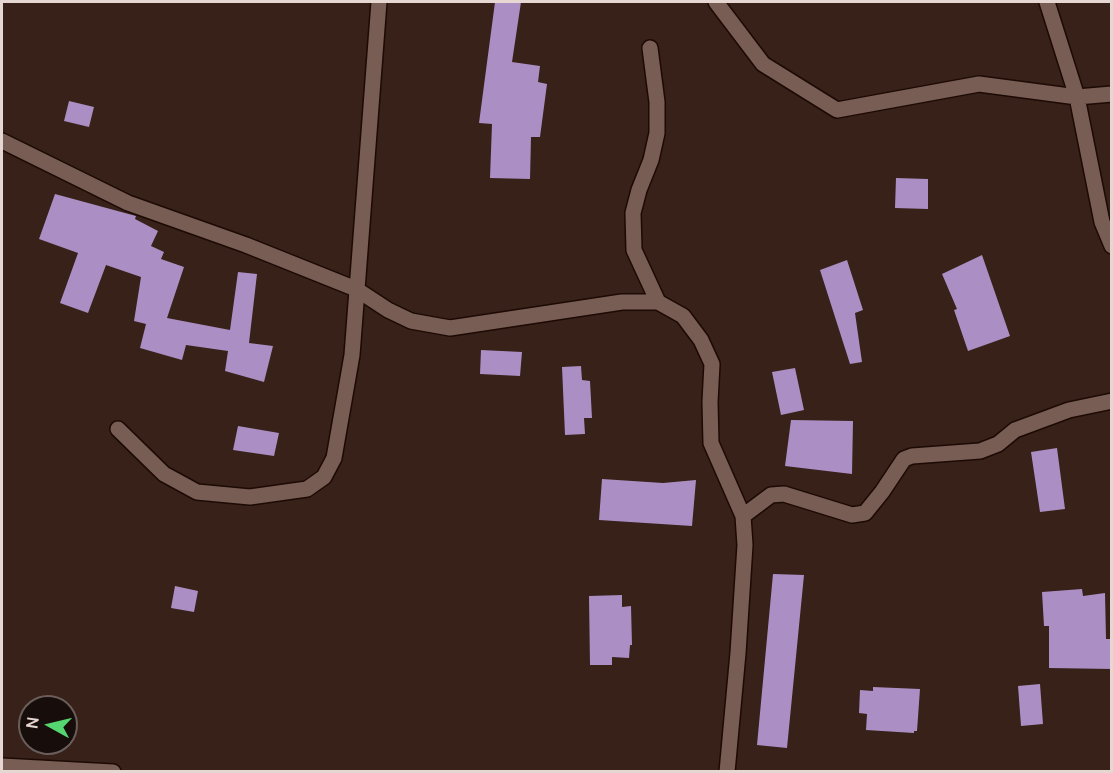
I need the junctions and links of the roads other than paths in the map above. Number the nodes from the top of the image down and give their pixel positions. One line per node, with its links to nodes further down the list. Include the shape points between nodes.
1 (380, 2): 9 (street)
2 (716, 2): 6 (street, via 763,64 837,110 979,84)
3 (1047, 2): 6 (street)
4 (650, 48): 10 (street, via 657,134 633,213 634,250)
5 (1112, 94): 6 (street)
6 (1077, 97): 8 (street, via 1102,222)
7 (2, 141): 9 (street, via 128,203)
8 (1112, 246)
9 (356, 289): 10 (street, via 411,321 450,328 622,302); 12 (street, via 352,355 334,458 324,477 307,489 250,497 197,492 164,474)
10 (658, 303): 13 (street, via 683,316 712,364 711,443)
11 (1112, 401): 13 (street, via 1070,410 1015,430 980,452 904,459 865,513 852,514 784,494 771,495)
12 (118, 429)
13 (743, 516): 16 (street, via 743,566)
14 (2, 766): 15 (street)
15 (113, 771)
16 (727, 771)

